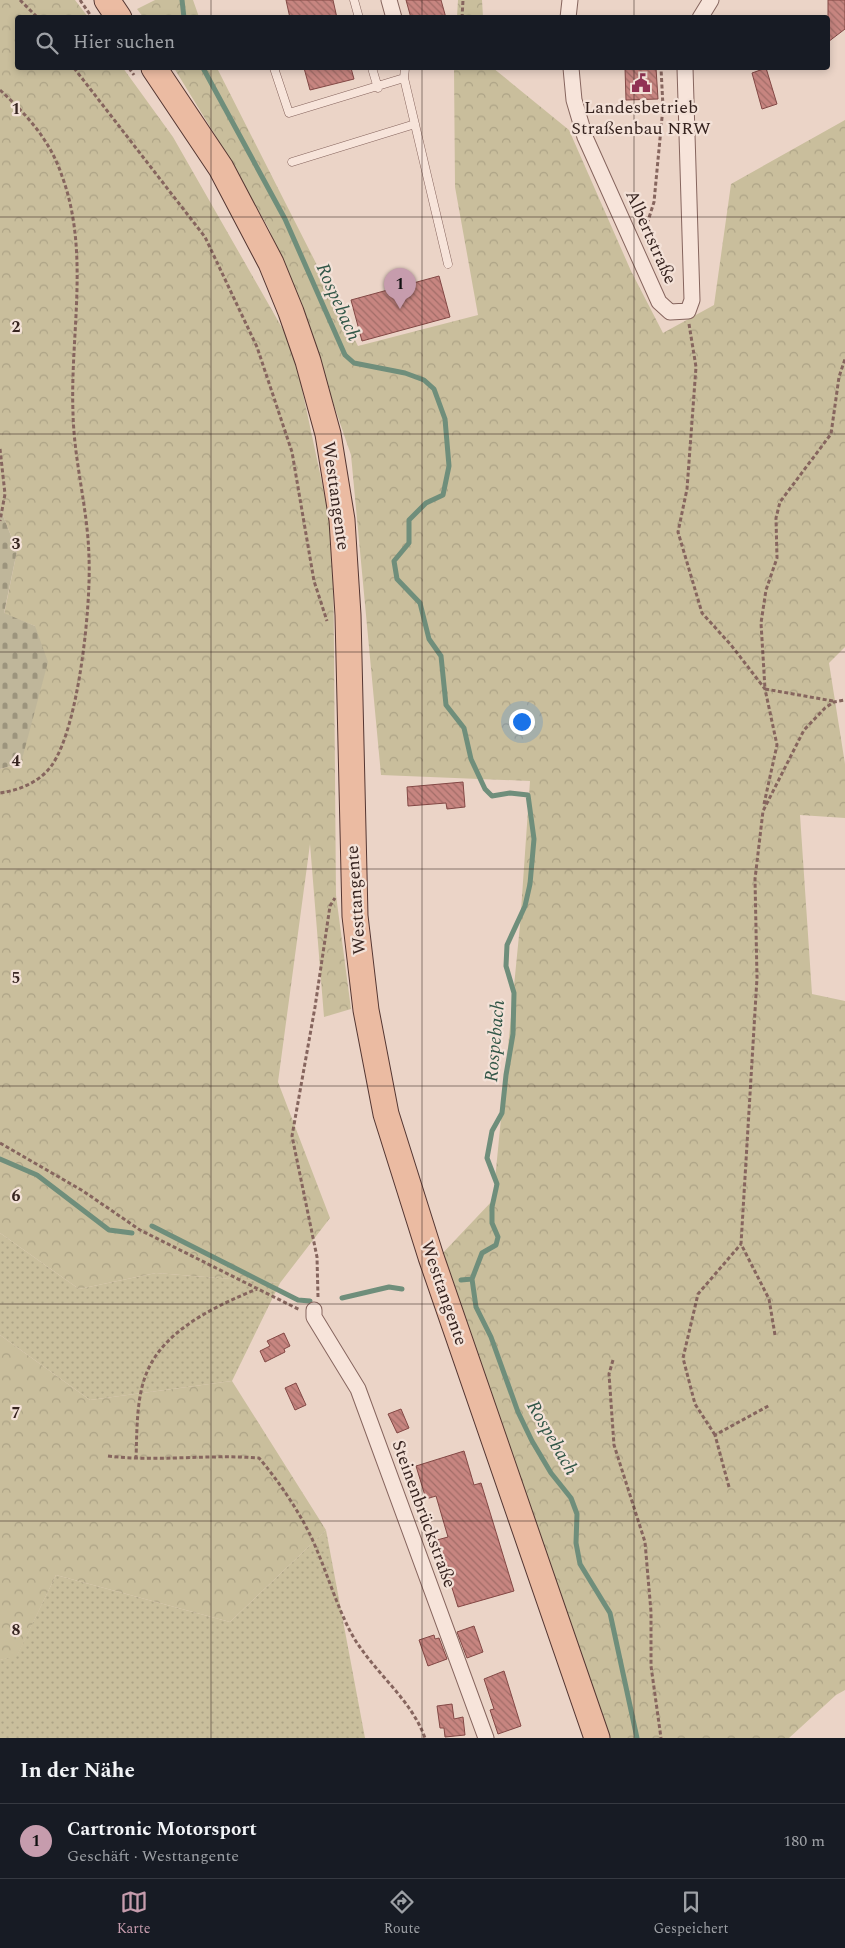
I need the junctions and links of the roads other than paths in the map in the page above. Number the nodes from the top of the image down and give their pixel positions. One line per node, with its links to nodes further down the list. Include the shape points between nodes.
1 (106, 0): 6 (main road)
2 (354, 0): 7 (lane)
3 (389, 0): 8 (street)
4 (570, 0): 9 (street)
5 (711, 0): 10 (street)
6 (117, 15)
7 (358, 15)
8 (393, 15)
9 (568, 15)
10 (702, 15)
11 (155, 70): 24 (main road, Westtangente, via 221,168 271,264 308,361 328,434 342,520 348,605 354,894 366,1010 386,1114 434,1266)
12 (275, 70): 18 (lane, via 289,113)
13 (373, 70): 18 (lane)
14 (405, 70): 17 (lane)
15 (571, 70): 16 (street, Albertstraße, via 574,100 585,137 659,302 670,312 688,311 692,300)
16 (685, 70)
17 (404, 78): 18 (lane); 19 (lane)
18 (378, 88)
19 (415, 124): 20 (lane); 21 (lane)
20 (292, 162)
21 (448, 264)
22 (314, 1314): 23 (street, Steinenbrückstraße, via 358,1389)
23 (486, 1738)
24 (597, 1738)

